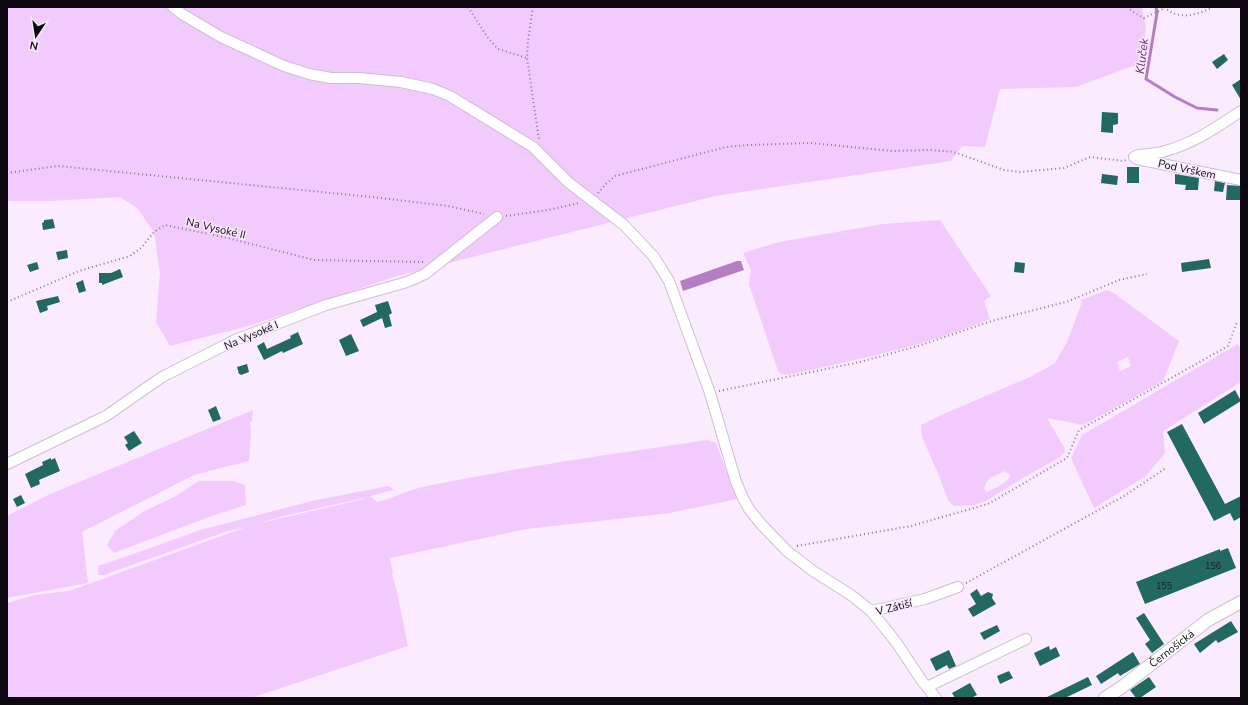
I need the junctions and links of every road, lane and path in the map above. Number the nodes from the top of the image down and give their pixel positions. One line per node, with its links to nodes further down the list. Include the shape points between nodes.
1 (174, 7): 13 (street, via 221,37 284,66 331,78 401,82 433,89 450,96 533,147 568,182)
2 (468, 7): 7 (path, via 498,49)
3 (533, 7): 7 (path)
4 (1127, 7): 6 (path, via 1144,18)
5 (1213, 7): 6 (path, via 1194,15 1184,16 1176,15)
6 (1164, 8)
7 (527, 58): 9 (path)
8 (1241, 111): 10 (street, via 1189,142 1165,151)
9 (540, 144)
10 (1134, 157): 12 (street, Pod Vrškem); 13 (path, via 1123,161 1090,157 1064,168 1020,172 1004,170 954,152 892,151 811,144 748,144 726,147 615,176)
11 (7, 173): 14 (path, via 66,166 372,197 448,206)
12 (1241, 180)
13 (592, 200): 14 (path, via 548,210); 19 (street, via 624,224 663,270 676,297)
14 (497, 217): 15 (street, Na Vysoké I)
15 (441, 262): 17 (path, Na Vysoké II, via 314,260 165,225 154,232 141,248 130,256 79,271); 20 (street, Na Vysoké I, via 425,274 407,282 326,305 235,340 162,377 106,416)
16 (1146, 274): 19 (path, via 1119,280 1068,301 992,321 860,362)
17 (7, 302)
18 (1237, 322): 22 (path, via 1228,346 1079,430 1067,458 988,504 911,526 796,546)
19 (710, 393): 22 (street, via 743,498 754,516)
20 (7, 464)
21 (1166, 468): 23 (path, via 1124,496)
22 (787, 551): 25 (street)
23 (958, 588): 25 (street, V Zátiší, via 925,599)
24 (1241, 602): 29 (street, Černošická, via 1208,620)
25 (871, 611): 27 (street, V Zátiší)
26 (1026, 639): 27 (street)
27 (927, 687): 28 (street, V Zátiší)
28 (936, 698)
29 (1105, 698)

